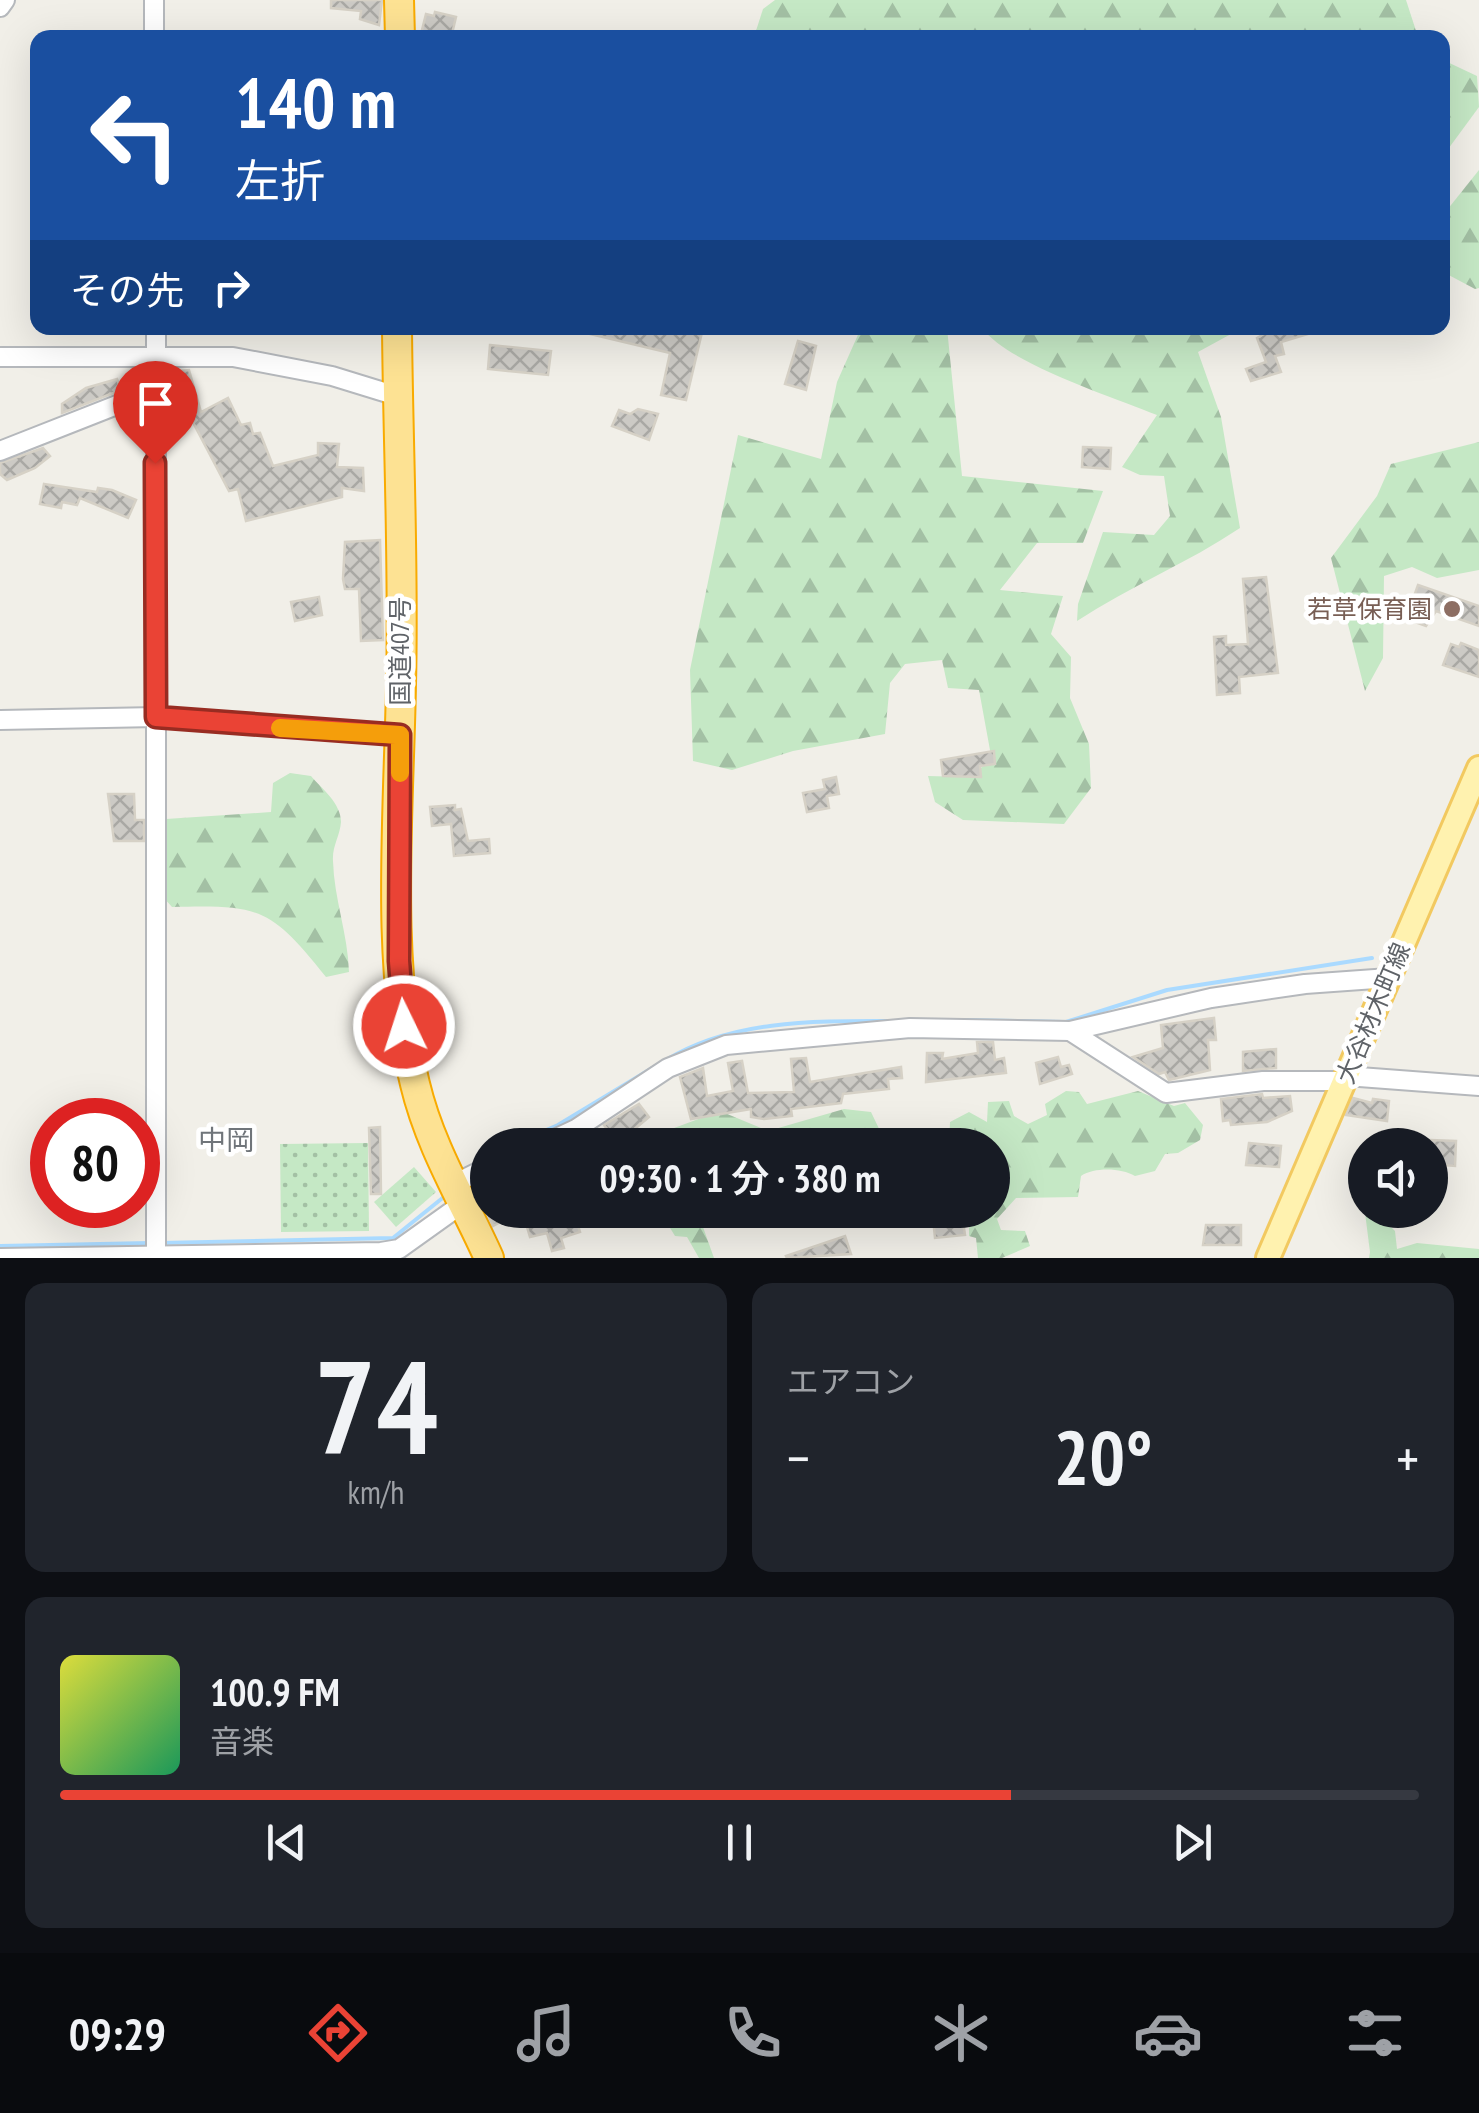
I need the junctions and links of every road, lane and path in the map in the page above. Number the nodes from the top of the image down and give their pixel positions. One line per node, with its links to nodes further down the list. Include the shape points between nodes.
1 (5, 0): 4 (street)
2 (154, 0): 5 (street)
3 (400, 0): 6 (highway)
4 (0, 7)
5 (154, 30)
6 (400, 30)
7 (156, 335): 9 (street)
8 (397, 335): 12 (highway, 国道407号)
9 (156, 356): 10 (street); 11 (street); 12 (street, via 277,363)
10 (0, 357)
11 (155, 390): 13 (street); 14 (street)
12 (397, 396): 16 (highway, 国道407号)
13 (0, 452)
14 (156, 717): 15 (street); 16 (street); 25 (street)
15 (0, 720)
16 (400, 735): 24 (highway, 国道407号, via 404,1026 417,1094)
17 (1479, 768): 18 (main road, 大谷材木町線)
18 (1389, 978): 19 (street, via 1211,998); 20 (main road, 大谷材木町線)
19 (1070, 1032): 20 (street, via 1166,1093); 22 (street, via 910,1028 726,1045 668,1068)
20 (1345, 1079): 21 (street); 28 (main road, 大谷材木町線)
21 (1479, 1086)
22 (578, 1128)
23 (470, 1183): 24 (street)
24 (457, 1195): 25 (street, via 399,1249); 27 (highway, 国道407号)
25 (156, 1257): 26 (street)
26 (0, 1258)
27 (489, 1258)
28 (1268, 1258)

